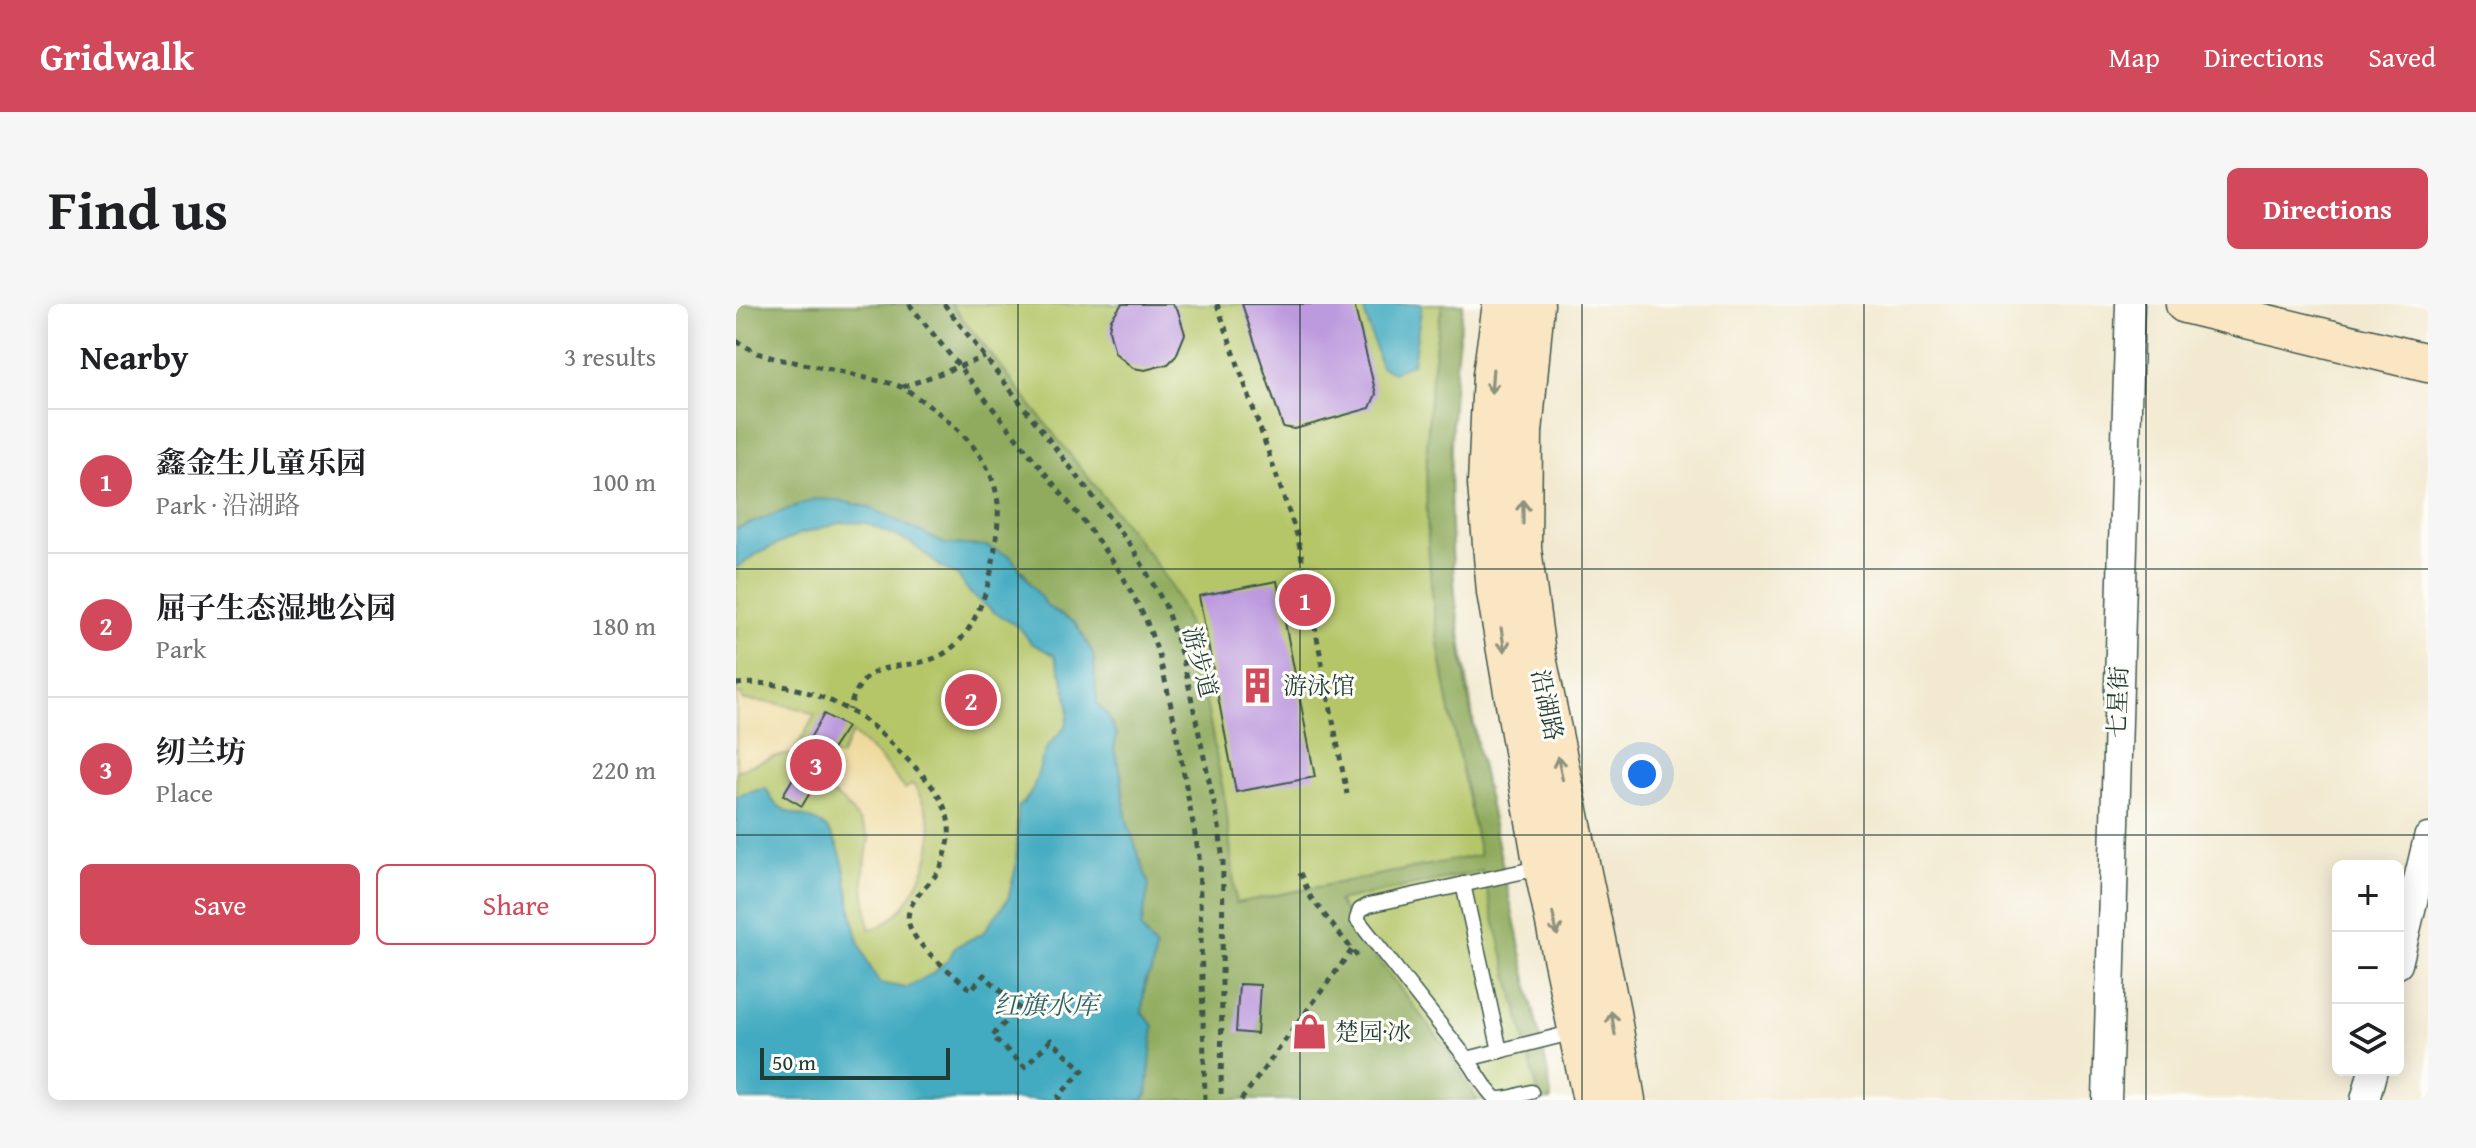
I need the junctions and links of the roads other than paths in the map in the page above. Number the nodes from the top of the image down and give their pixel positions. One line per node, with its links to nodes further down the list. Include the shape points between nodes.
1 (1502, 304): 9 (main road, 沿湖路, one-way to 9, via 1492,375 1487,484 1496,592)
2 (1535, 304): 18 (main road, 沿湖路, one-way to 2, via 1536,653 1522,549 1523,432)
3 (2130, 304): 19 (street, 七星街)
4 (2185, 304): 7 (main road)
5 (2258, 304): 6 (main road)
6 (2428, 344)
7 (2428, 363)
8 (2428, 838): 11 (street)
9 (1544, 867): 10 (lane); 12 (main road, 沿湖路, one-way to 12)
10 (1463, 884): 13 (lane); 14 (lane, via 1369,905 1357,919)
11 (2404, 939)
12 (1578, 1031): 13 (lane); 17 (main road, 沿湖路)
13 (1500, 1051): 14 (lane)
14 (1467, 1059): 16 (lane, via 1491,1096)
15 (2371, 1076): 20 (street)
16 (1531, 1092)
17 (1592, 1100)
18 (1626, 1100)
19 (2107, 1100)
20 (2365, 1100)

